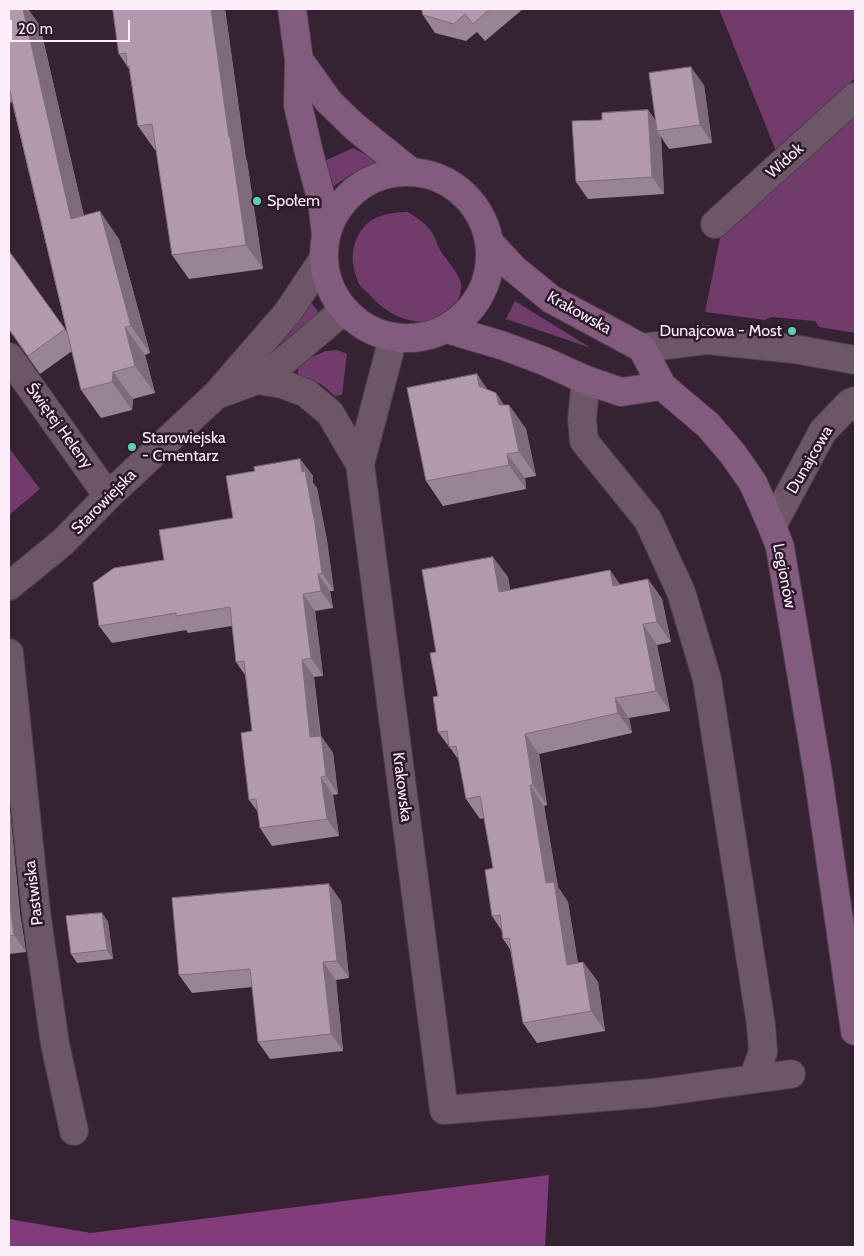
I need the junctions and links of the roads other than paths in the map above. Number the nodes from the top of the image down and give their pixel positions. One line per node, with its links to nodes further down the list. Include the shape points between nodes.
1 (292, 9): 2 (main road)
2 (299, 60): 4 (main road, via 329,102); 7 (main road, via 298,105 322,201)
3 (855, 97): 5 (street, Widok)
4 (411, 172): 6 (main road, via 434,176 454,186 484,221); 7 (main road, via 388,174 367,182 349,196 334,214)
5 (715, 224)
6 (490, 242): 9 (main road, via 490,268 482,293 467,314); 11 (main road, Krakowska, via 513,268 550,300)
7 (325, 246): 8 (main road, via 328,281); 17 (street, Starowiejska, via 288,312)
8 (344, 310): 10 (main road, via 353,320 372,331); 14 (street, Starowiejska)
9 (447, 329): 10 (main road, via 423,338); 15 (main road, via 504,346)
10 (393, 338): 19 (street, Krakowska)
11 (642, 348): 13 (street, via 707,340 794,348); 16 (main road)
12 (9, 357): 20 (street, Świętej Heleny)
13 (855, 360)
14 (257, 380): 17 (street, Starowiejska); 19 (street, Krakowska, via 282,384 306,393 330,413)
15 (586, 380): 16 (main road, via 620,392); 26 (street, via 582,419 584,441 648,520 680,592 707,679 761,1024 763,1052)
16 (662, 386): 21 (main road, Legionów, via 708,425 733,454 754,483)
17 (218, 394): 20 (street, Starowiejska)
18 (855, 401): 21 (street, Dunajcowa, via 823,430)
19 (360, 464): 26 (street, Krakowska, via 444,1110 652,1092)
20 (108, 496): 22 (street, Starowiejska, via 63,542)
21 (772, 526): 24 (main road, Legionów, via 780,547 816,764)
22 (9, 586)
23 (9, 653): 27 (street, Pastwiska, via 36,912 55,1044)
24 (855, 1031)
25 (790, 1074): 26 (street)
26 (753, 1079)
27 (74, 1132)

